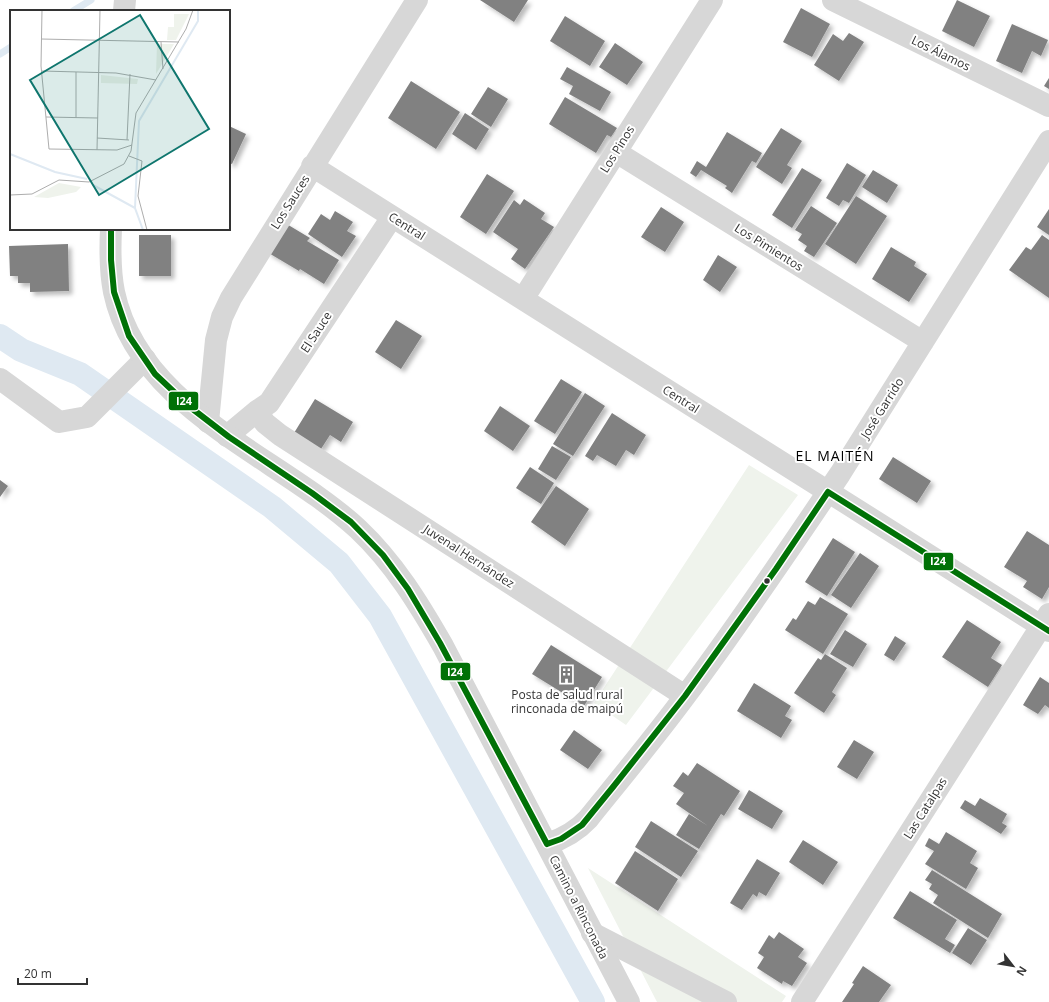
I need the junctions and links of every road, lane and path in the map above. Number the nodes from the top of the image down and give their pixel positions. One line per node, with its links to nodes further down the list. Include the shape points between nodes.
1 (125, 0): 5 (street)
2 (417, 0): 9 (street, Los Sauces)
3 (712, 0): 8 (street, Los Pinos)
4 (833, 0): 6 (street, Los Álamos)
5 (124, 10)
6 (1049, 106)
7 (1049, 141): 13 (street, José Garrido)
8 (616, 152): 12 (street, Los Pinos); 13 (street, Los Pimientos)
9 (312, 166): 10 (street, Central); 17 (street, Los Sauces, via 242,279 222,318 216,340)
10 (392, 217): 12 (street, Central); 16 (street, El Sauce, via 269,403)
11 (111, 230): 14 (street, Camino a Rinconada, via 110,252 114,292 125,326)
12 (523, 299): 19 (street, Central)
13 (923, 342): 19 (street, José Garrido)
14 (144, 359): 15 (street, via 87,417 59,422); 17 (street, Camino a Rinconada, via 172,390)
15 (0, 379)
16 (257, 411): 18 (street, El Sauce); 21 (street, Juvenal Hernández, via 265,423 280,435)
17 (208, 422): 18 (street, Camino a Rinconada)
18 (227, 436): 22 (street, Camino a Rinconada, via 334,508 372,543 403,580 443,646)
19 (828, 492): 20 (street, Central); 21 (street, José Garrido)
20 (1046, 624): 26 (street, Las Catalpas)
21 (685, 696): 22 (street, José Garrido, via 588,819 575,831)
22 (547, 844): 23 (street, Camino a Rinconada)
23 (592, 934): 24 (street, Camino a Rinconada); 25 (street)
24 (629, 1002)
25 (726, 1002)
26 (802, 1002)

